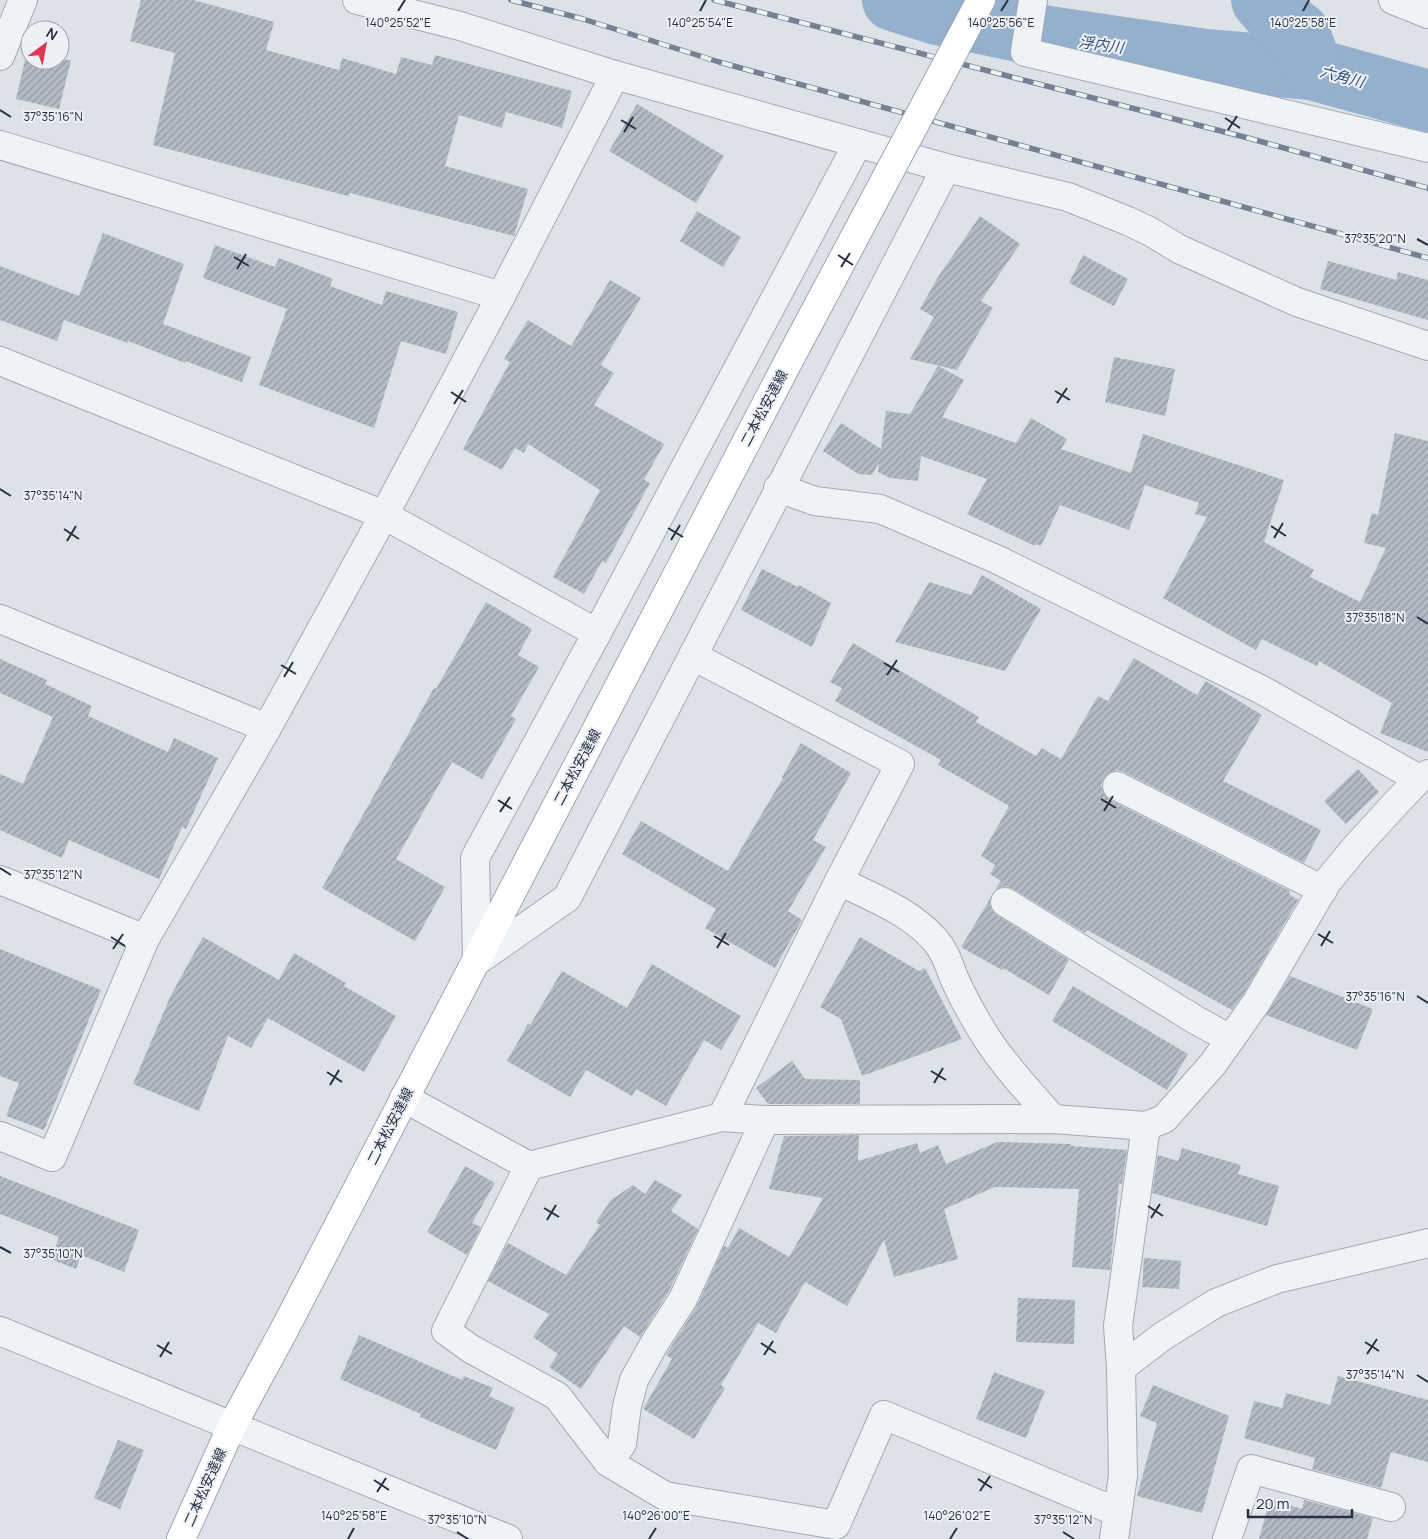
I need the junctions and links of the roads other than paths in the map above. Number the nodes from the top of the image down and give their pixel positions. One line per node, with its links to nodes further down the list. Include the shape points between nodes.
1 (23, 0): 7 (street)
2 (357, 0): 8 (street, via 460,26)
3 (981, 0): 29 (main road, 二本松安達線, bridge, via 787,364)
4 (1393, 0): 6 (street)
5 (1032, 5): 11 (street, via 1025,52)
6 (1428, 14)
7 (0, 56)
8 (615, 75): 9 (street); 13 (street)
9 (858, 143): 12 (street); 19 (street)
10 (0, 145): 13 (street)
11 (1428, 148)
12 (946, 168): 14 (street, via 1068,197 1128,221 1179,249 1297,302); 16 (street)
13 (502, 296): 17 (street)
14 (1428, 346)
15 (0, 361): 17 (street)
16 (778, 488): 20 (street); 22 (street, via 815,501 880,509 996,559 1262,690)
17 (384, 515): 19 (street); 21 (street)
18 (0, 619): 21 (street)
19 (597, 633): 29 (street, via 475,858)
20 (693, 656): 25 (street, via 900,764); 29 (street, via 566,898)
21 (267, 728): 28 (street)
22 (1423, 777): 26 (street, via 1355,848)
23 (1117, 786): 26 (street)
24 (0, 880): 28 (street)
25 (838, 881): 32 (street); 33 (street, via 896,910 936,940 988,1040)
26 (1322, 890): 30 (street, via 1256,1003)
27 (1005, 902): 30 (street)
28 (145, 939): 36 (street, via 52,1157)
29 (477, 960): 31 (main road, 二本松安達線)
30 (1230, 1039): 35 (street, via 1213,1064 1164,1119)
31 (404, 1098): 37 (street); 41 (main road, 二本松安達線)
32 (722, 1117): 34 (street); 37 (street)
33 (1053, 1119): 34 (street); 35 (street)
34 (765, 1120): 42 (street, via 683,1299 634,1380 622,1444)
35 (1146, 1126): 40 (street, via 1118,1326)
36 (0, 1136)
37 (529, 1166): 42 (street, via 446,1331 471,1349 557,1396)
38 (1428, 1243): 40 (street, via 1277,1279 1216,1303 1163,1336)
39 (0, 1331): 41 (street)
40 (1121, 1368): 44 (street, via 1123,1475)
41 (232, 1426): 45 (street); 46 (main road, 二本松安達線)
42 (608, 1462): 44 (street, via 665,1496 836,1524 884,1414)
43 (1391, 1507): 49 (street, via 1251,1469)
44 (1117, 1512): 48 (street)
45 (465, 1531): 47 (street)
46 (181, 1539)
47 (508, 1539)
48 (1114, 1539)
49 (1227, 1539)

